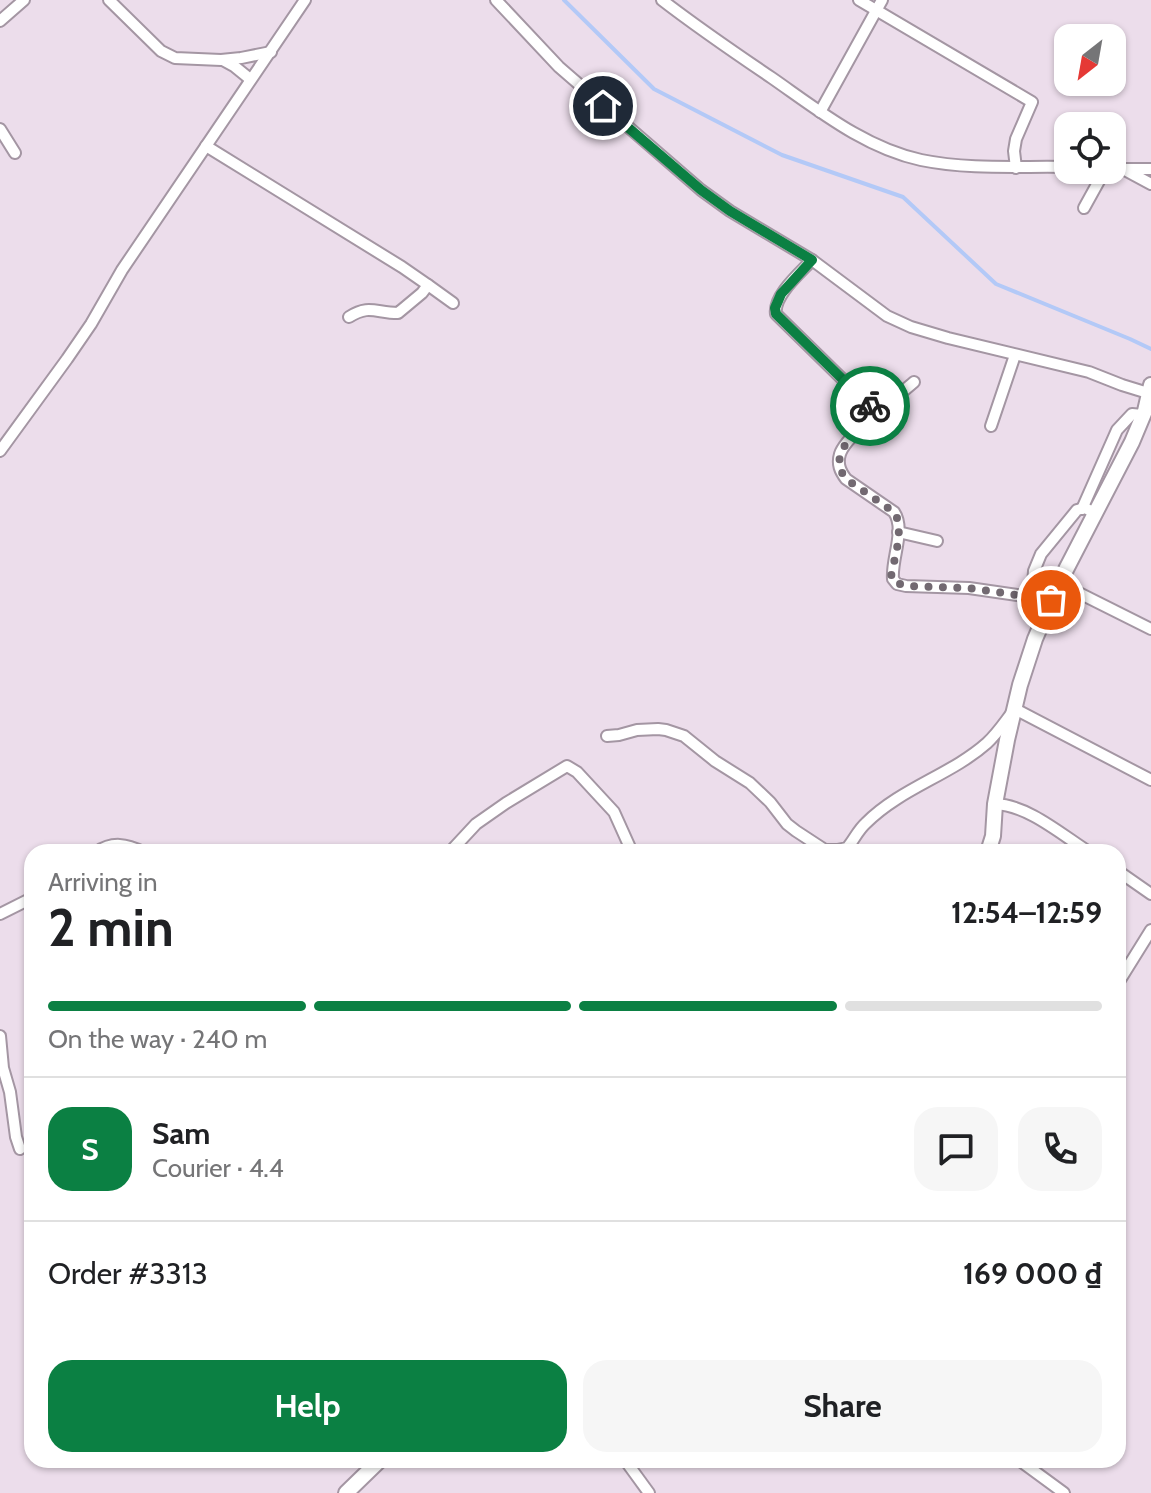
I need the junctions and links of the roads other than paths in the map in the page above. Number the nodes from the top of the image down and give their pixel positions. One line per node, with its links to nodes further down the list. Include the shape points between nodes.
1 (24, 0): 8 (street)
2 (109, 0): 10 (street, via 161,51 175,58)
3 (305, 0): 9 (street)
4 (496, 0): 24 (street, via 559,67 701,190)
5 (662, 0): 12 (street)
6 (859, 0): 7 (street)
7 (879, 5): 12 (street); 17 (street, via 1032,102 1016,139)
8 (0, 21)
9 (271, 52): 10 (street); 11 (street)
10 (221, 60): 11 (street)
11 (250, 79): 14 (street)
12 (820, 112): 17 (street, via 888,151 966,167)
13 (0, 129): 15 (street)
14 (206, 146): 25 (street); 34 (street, via 91,324)
15 (15, 153)
16 (1054, 167): 17 (street)
17 (1016, 168)
18 (1151, 169): 19 (street)
19 (1126, 170)
20 (1126, 171): 22 (street)
21 (1097, 184): 23 (street)
22 (1151, 184)
23 (1084, 208)
24 (812, 260): 28 (street, via 901,323); 31 (street, via 781,294 776,314)
25 (428, 285): 26 (street); 27 (street, via 398,313 366,309)
26 (453, 303)
27 (349, 317)
28 (1015, 355): 30 (street); 33 (street)
29 (914, 382): 31 (street)
30 (1150, 389): 32 (street)
31 (878, 414): 36 (street, via 849,439 839,463 846,479 894,512)
32 (1146, 414): 35 (street)
33 (991, 426)
34 (0, 451)
35 (1089, 511): 38 (street); 39 (street, via 1074,512 1041,554)
36 (898, 532): 37 (street); 39 (street, via 891,577 897,584)
37 (937, 541)
38 (1059, 583): 40 (street); 41 (street)
39 (1032, 597): 40 (street)
40 (1051, 600): 42 (street)
41 (1151, 629)
42 (1015, 709): 44 (street); 45 (street); 49 (street, via 985,744 877,814)
43 (607, 736): 48 (street, via 658,729 684,736 750,783 787,824)
44 (1151, 780)
45 (995, 804): 50 (street); 51 (street, via 1019,808)
46 (457, 844): 47 (street, via 476,824 567,766 614,812)
47 (628, 844)
48 (814, 844)
49 (850, 844)
50 (990, 844)
51 (1076, 844)
52 (1126, 877): 53 (street)
53 (1151, 894)
54 (24, 902): 55 (street)
55 (0, 914)
56 (1151, 930): 57 (street)
57 (1126, 970)
58 (0, 1036): 59 (street)
59 (20, 1149)
60 (372, 1468): 63 (street)
61 (631, 1468): 64 (street)
62 (1030, 1468): 65 (street)
63 (346, 1493)
64 (649, 1493)
65 (1064, 1493)

